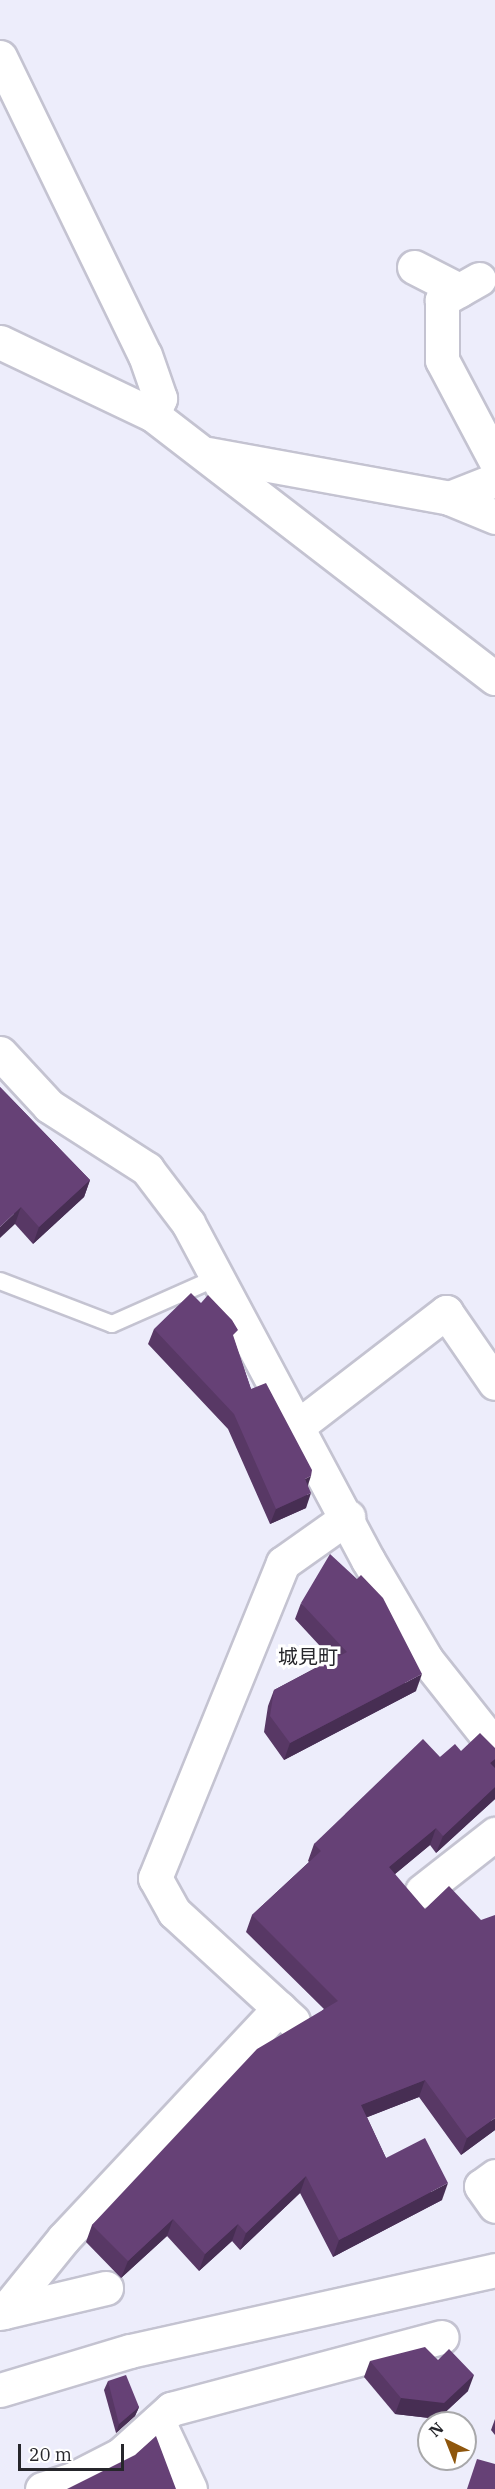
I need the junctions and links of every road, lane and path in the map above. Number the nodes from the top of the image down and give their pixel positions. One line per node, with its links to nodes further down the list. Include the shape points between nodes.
1 (0, 57): 4 (street, via 145,355 160,398)
2 (414, 267): 6 (street, via 469,284 442,300 442,360)
3 (0, 342): 4 (street)
4 (153, 416): 5 (street)
5 (206, 454): 8 (street); 10 (street)
6 (495, 460)
7 (495, 480): 8 (street)
8 (450, 498): 9 (street)
9 (495, 516)
10 (495, 678)
11 (0, 1053): 12 (street, via 49,1106 147,1169 188,1223)
12 (216, 1278): 13 (lane, via 112,1324); 15 (street)
13 (0, 1281)
14 (495, 1383): 15 (street, via 446,1312)
15 (298, 1426): 16 (street)
16 (348, 1517): 17 (street, via 426,1659); 24 (street, via 283,1563 155,1878 174,1912 286,2014 64,2238)
17 (495, 1746)
18 (495, 1834): 19 (street)
19 (422, 1891)
20 (495, 2176): 21 (street, via 481,2186)
21 (495, 2206)
22 (495, 2270): 26 (street, via 130,2351)
23 (106, 2288): 24 (street)
24 (2, 2313)
25 (442, 2337): 27 (street, via 171,2409)
26 (0, 2390)
27 (158, 2421): 28 (street, via 120,2455 75,2478); 29 (street)
28 (42, 2489)
29 (190, 2489)

